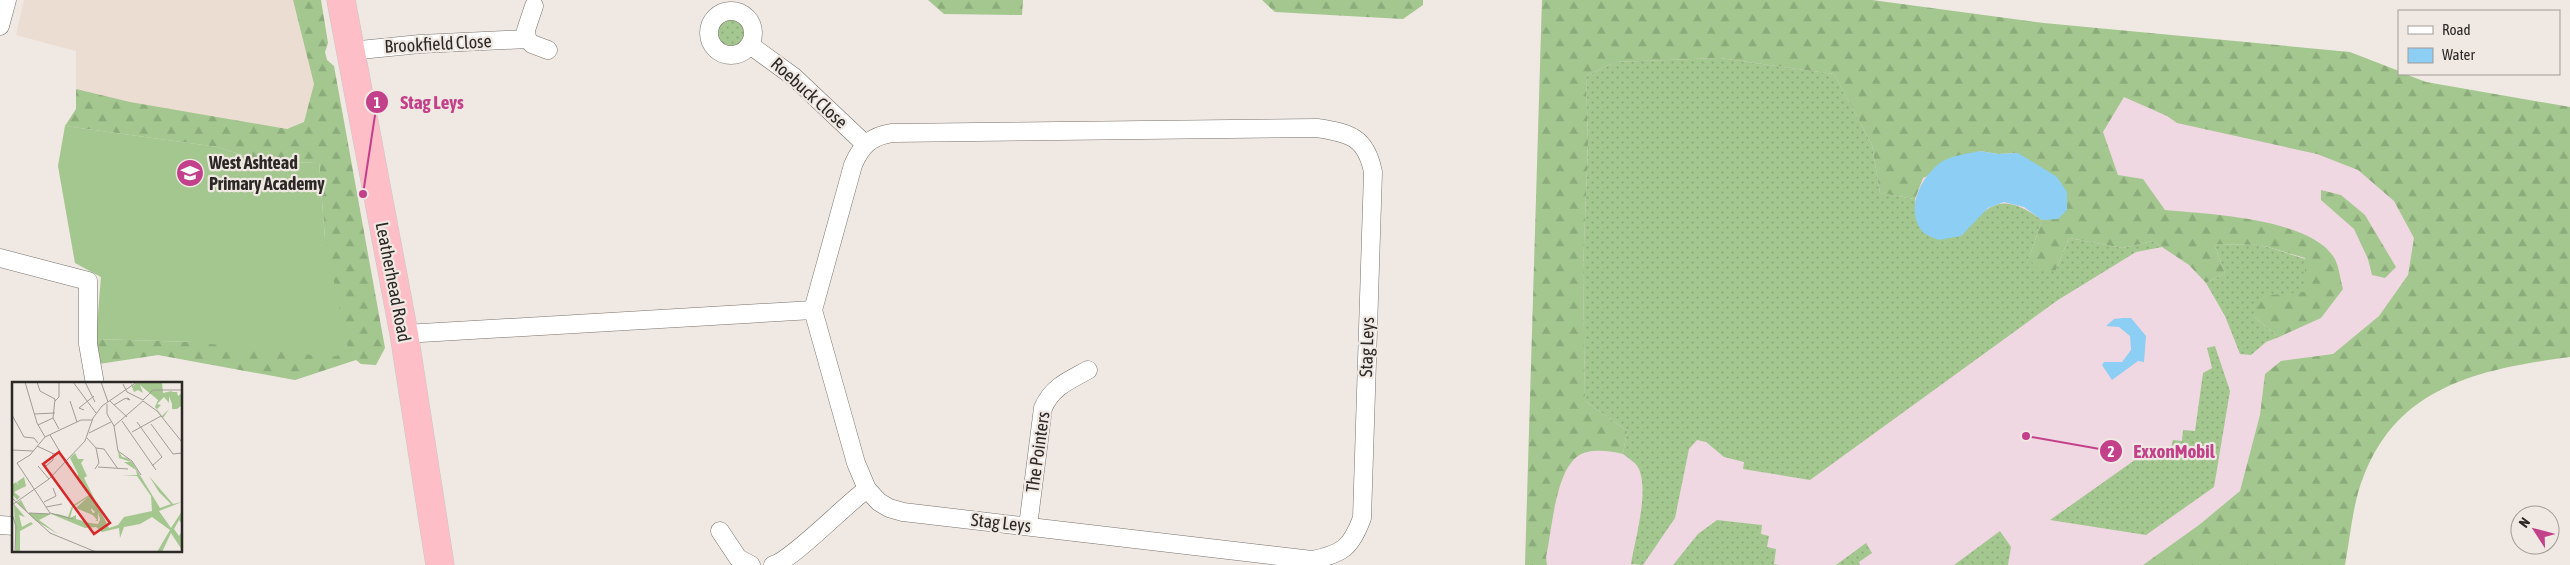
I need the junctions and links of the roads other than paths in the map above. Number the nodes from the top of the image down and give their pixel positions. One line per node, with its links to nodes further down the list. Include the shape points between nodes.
1 (7, 0): 4 (street)
2 (342, 0): 8 (highway, Leatherhead Road)
3 (534, 6): 5 (street)
4 (0, 26)
5 (526, 39): 7 (street, Brookfield Close); 8 (street, Brookfield Close)
6 (750, 45): 9 (street, Roebuck Close, via 794,77)
7 (548, 50)
8 (350, 51): 12 (highway, Leatherhead Road)
9 (865, 144): 11 (street, via 853,165); 16 (street, Stag Leys, via 874,137 892,133 1317,128 1348,135 1361,142 1369,154 1373,172 1362,518 1349,545 1340,553 1312,560)
10 (0, 258): 14 (street, via 88,281 88,344)
11 (813, 310): 12 (street); 15 (street, Stag Leys, via 856,463)
12 (404, 334): 18 (highway, Leatherhead Road)
13 (1088, 370): 16 (street, The Pointers, via 1056,387 1048,395 1043,408)
14 (95, 382)
15 (867, 489): 16 (street, Stag Leys, via 878,502 902,512); 20 (street, via 791,555)
16 (1028, 526)
17 (720, 531): 19 (street, via 738,558)
18 (440, 565)
19 (751, 565)
20 (773, 565)

